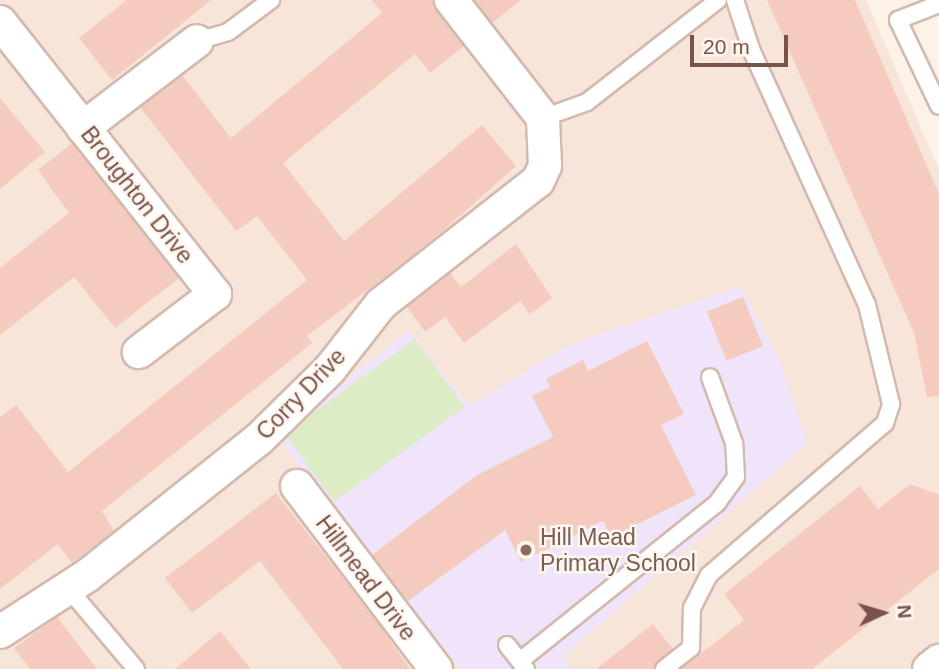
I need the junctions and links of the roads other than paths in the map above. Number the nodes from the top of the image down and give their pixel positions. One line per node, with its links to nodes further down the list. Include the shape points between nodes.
1 (271, 0): 7 (lane, via 229,32)
2 (451, 0): 9 (street)
3 (718, 0): 9 (lane, via 587,102)
4 (735, 0): 21 (lane, via 751,49 867,305 891,404 885,423 709,575 692,608 691,648)
5 (939, 4): 8 (lane, via 898,20)
6 (0, 22): 10 (street, Broughton Drive)
7 (197, 41): 10 (street)
8 (939, 106)
9 (543, 118): 14 (street, Corry Drive, via 544,166 527,192 381,304 330,369 259,439)
10 (83, 128): 11 (street, Broughton Drive, via 215,294)
11 (139, 352)
12 (710, 377): 18 (lane, via 734,443 736,477 716,503)
13 (297, 486): 20 (street, Hillmead Drive)
14 (67, 587): 15 (street, Corry Drive); 19 (lane)
15 (0, 632)
16 (507, 645): 18 (lane)
17 (939, 661): 22 (street)
18 (523, 665)
19 (136, 669)
20 (436, 669)
21 (664, 669)
22 (929, 669)

